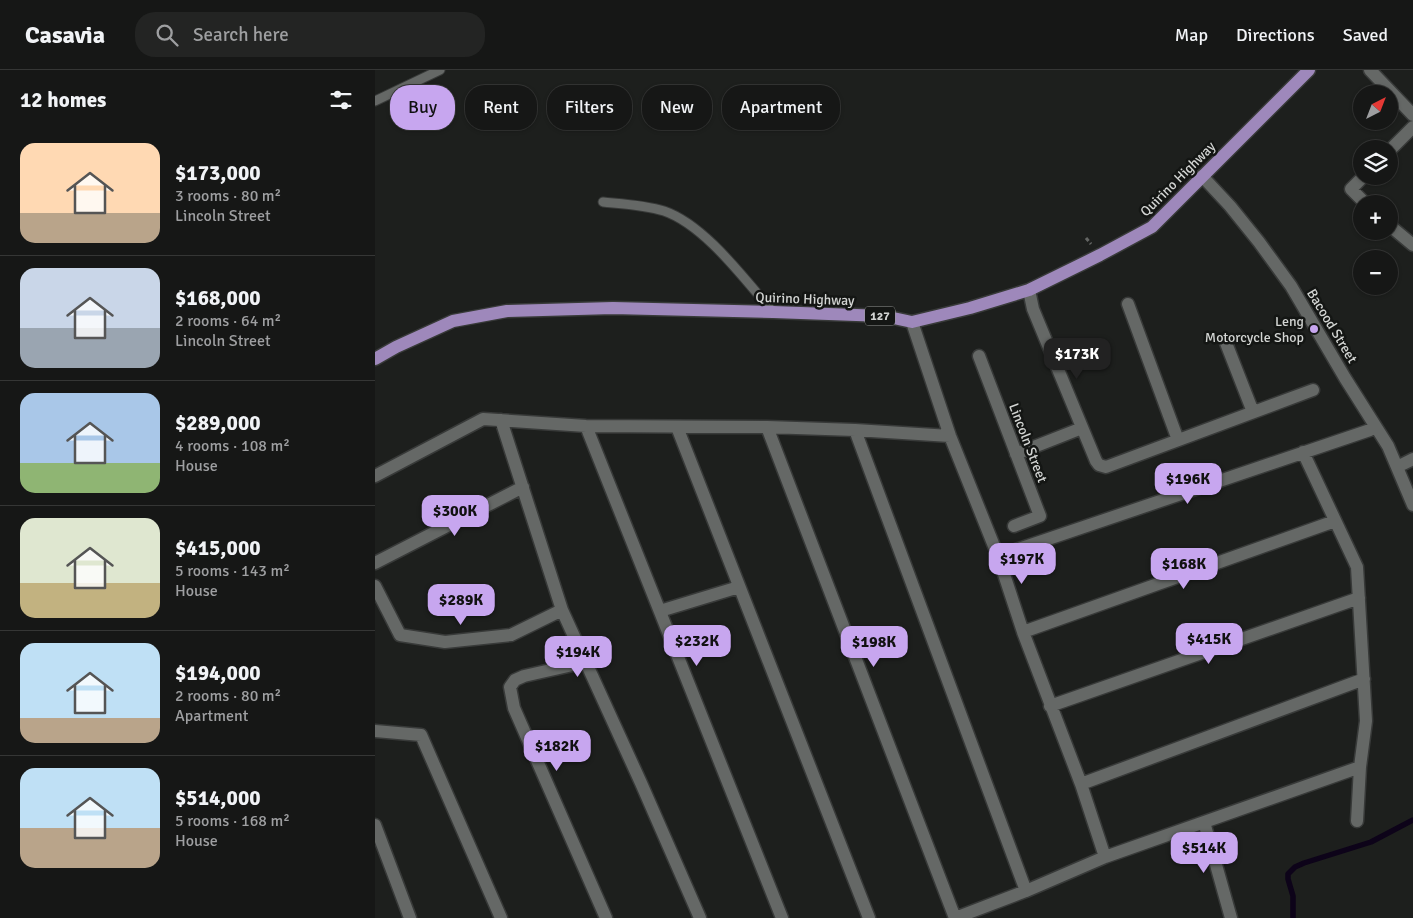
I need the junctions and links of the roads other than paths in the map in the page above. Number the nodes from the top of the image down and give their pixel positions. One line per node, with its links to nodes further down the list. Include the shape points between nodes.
1 (440, 70): 4 (lane)
2 (1309, 70): 8 (main road, Quirino Highway / 127)
3 (1370, 70): 5 (street)
4 (375, 101)
5 (1413, 115)
6 (1413, 127): 7 (street)
7 (1398, 142)
8 (1201, 176): 14 (main road, Quirino Highway / 127, via 1152,227); 35 (street, Bacood Street, via 1230,206 1291,286 1388,446)
9 (1355, 185): 10 (street, via 1351,189)
10 (1357, 195)
11 (603, 202): 16 (lane, via 650,207 678,217 717,249)
12 (1398, 232): 13 (street)
13 (1413, 246)
14 (1029, 290): 17 (main road, Quirino Highway / 127); 27 (street, via 1033,309)
15 (1128, 304): 31 (street)
16 (773, 312): 17 (main road, Quirino Highway / 127, via 883,316); 20 (main road, Quirino Highway / 127, via 613,308 507,310 453,321)
17 (912, 322): 30 (street)
18 (1226, 343): 22 (street)
19 (979, 356): 33 (street, Lincoln Street)
20 (375, 359)
21 (1313, 390): 22 (street)
22 (1253, 412): 31 (street)
23 (501, 420): 24 (street); 36 (street, via 483,419); 37 (street)
24 (586, 426): 25 (street); 47 (street)
25 (677, 427): 26 (street); 44 (street)
26 (767, 428): 28 (street); 67 (street)
27 (1082, 428): 31 (street, via 1095,461 1106,467); 33 (street)
28 (855, 430): 30 (street); 60 (street)
29 (1370, 430): 32 (street)
30 (950, 436): 41 (street)
31 (1178, 440)
32 (1303, 452): 39 (street); 41 (street)
33 (1016, 454): 40 (street, Lincoln Street, via 1040,516)
34 (1413, 459): 35 (street)
35 (1397, 467): 38 (street, Bacood Street)
36 (375, 476)
37 (523, 487): 42 (street); 46 (street)
38 (1413, 505)
39 (1335, 521): 45 (street, via 1357,567); 48 (street)
40 (1014, 526)
41 (999, 556): 48 (street)
42 (375, 562)
43 (375, 586): 46 (street, via 400,635 445,642 511,635)
44 (739, 587): 47 (street); 66 (street)
45 (1359, 598): 50 (street); 51 (street)
46 (562, 610): 49 (street)
47 (660, 611): 65 (street)
48 (1023, 632): 51 (street)
49 (586, 662): 63 (street, via 524,676 515,680 510,688 513,708); 64 (street)
50 (1363, 679): 53 (street, via 1366,721); 54 (street)
51 (1051, 706): 54 (street)
52 (375, 731): 62 (street, via 421,735)
53 (1359, 767): 55 (street); 56 (street)
54 (1081, 784): 59 (street)
55 (1357, 821)
56 (1204, 822): 59 (street); 68 (street)
57 (375, 825): 58 (street)
58 (380, 855): 61 (street)
59 (1105, 858): 60 (street)
60 (1026, 891): 67 (street)
61 (409, 918)
62 (501, 918)
63 (606, 918)
64 (700, 918)
65 (782, 918)
66 (869, 918)
67 (955, 918)
68 (1231, 918)

